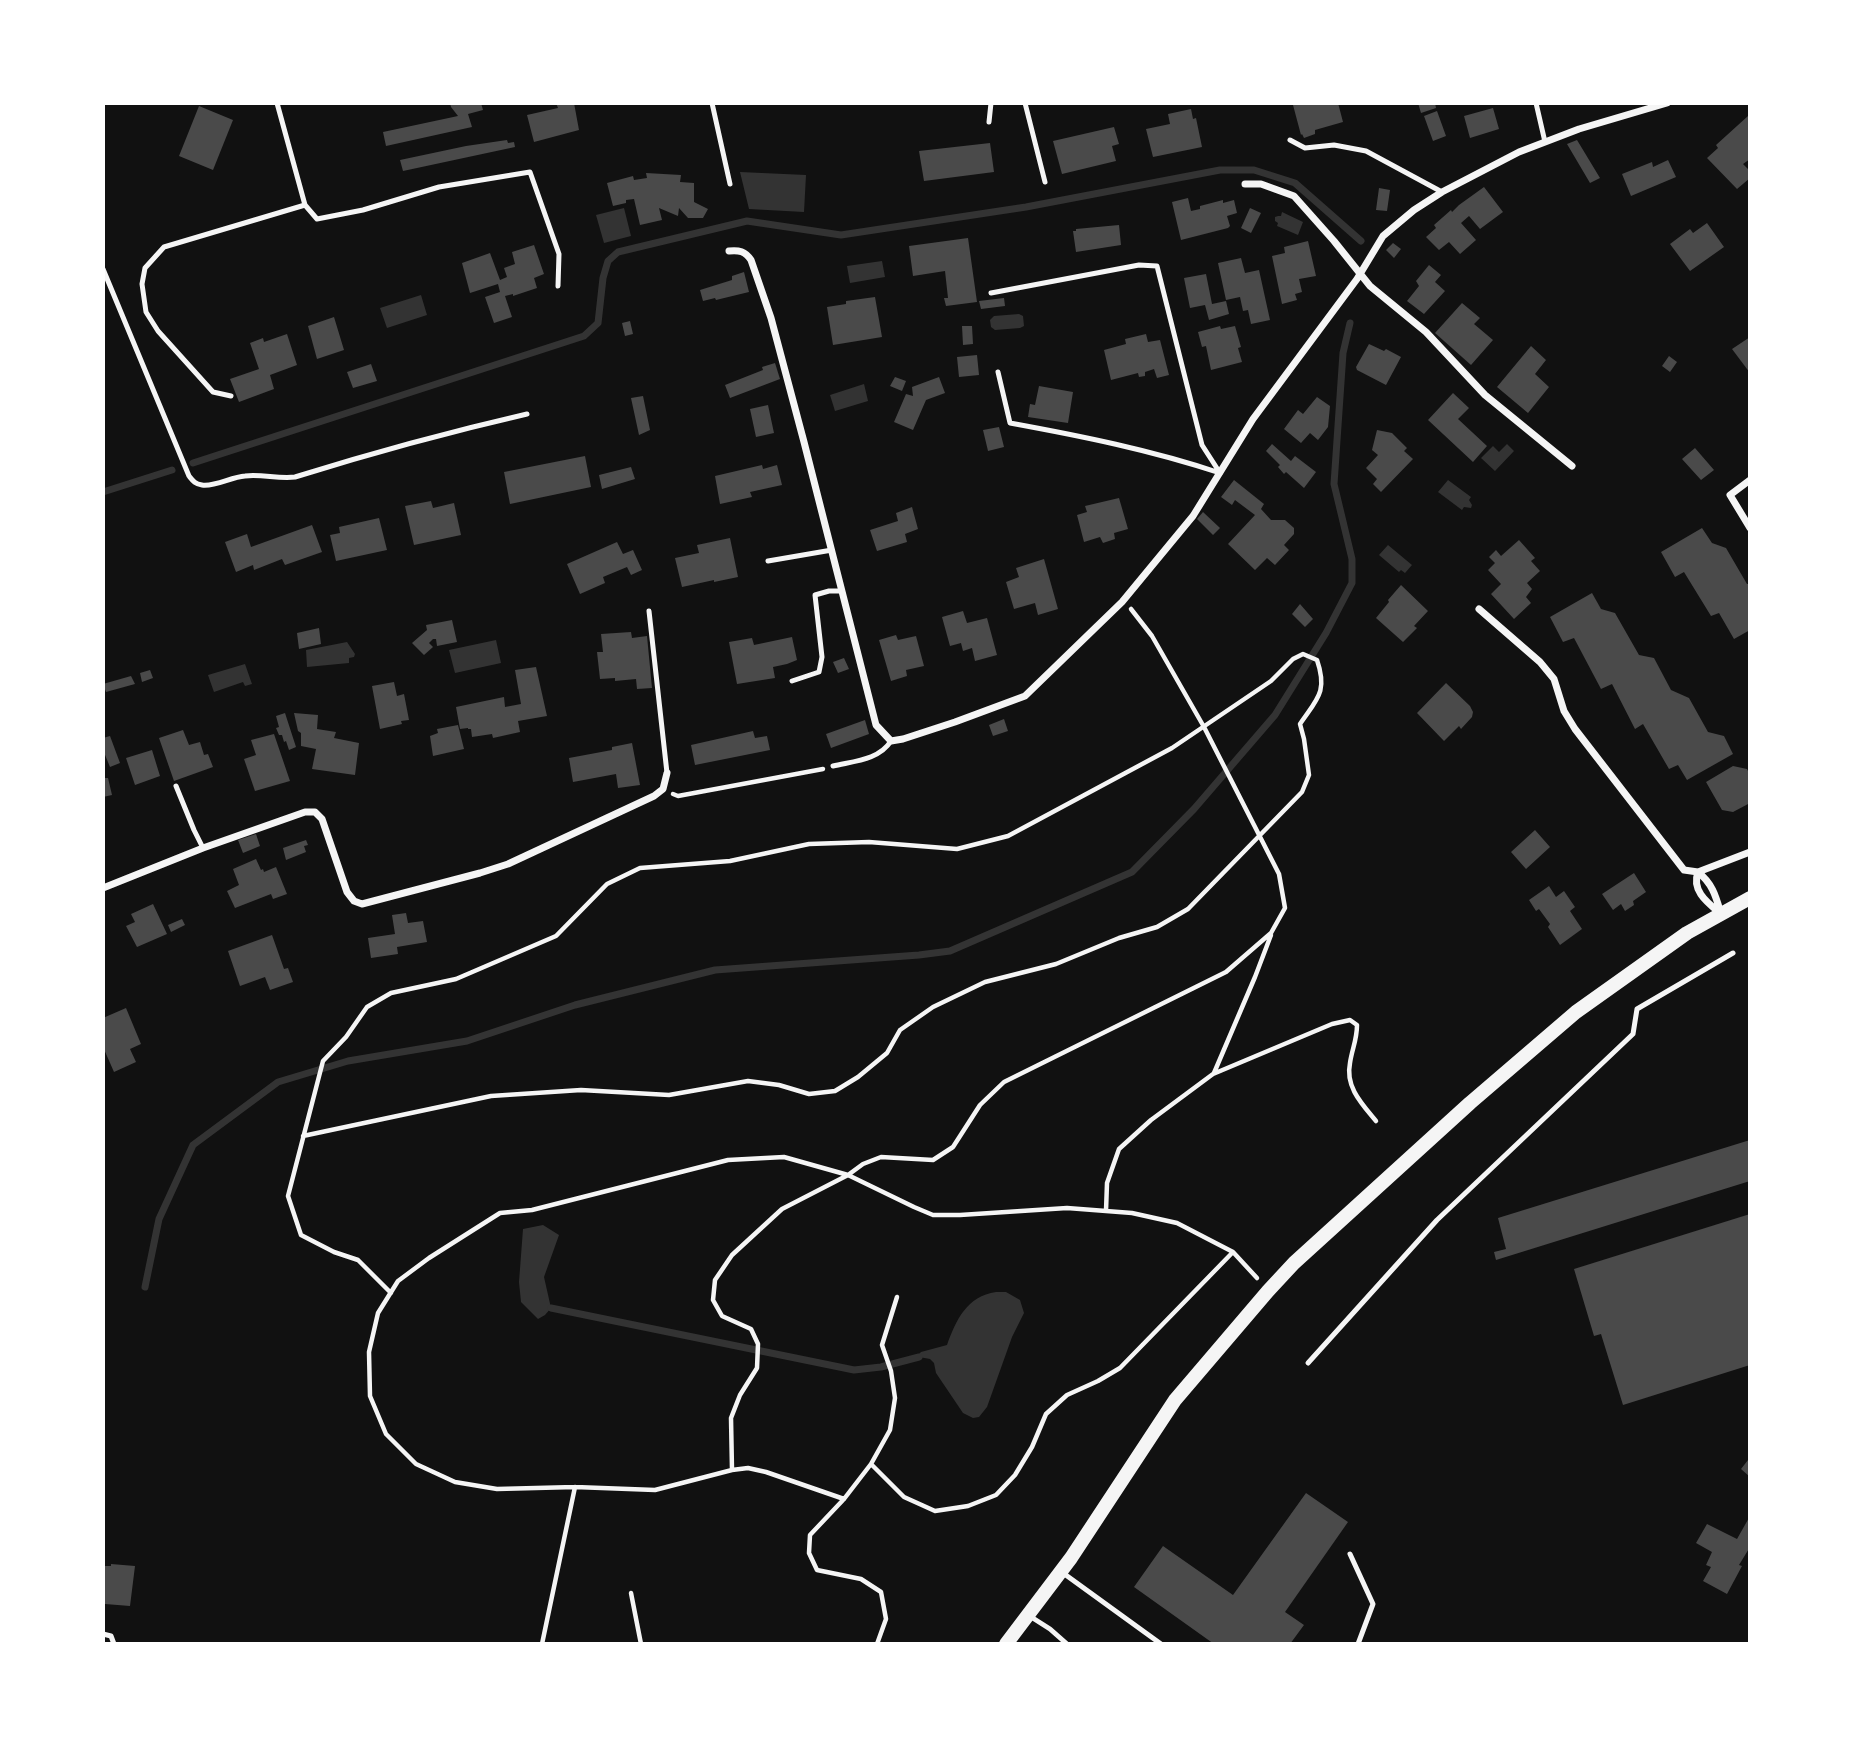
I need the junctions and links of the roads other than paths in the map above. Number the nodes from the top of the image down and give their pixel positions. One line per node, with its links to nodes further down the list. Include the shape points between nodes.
1 (277, 103): 14 (lane)
2 (712, 103): 11 (lane)
3 (991, 103): 7 (lane)
4 (1025, 103): 10 (lane)
5 (1535, 103): 9 (lane)
6 (1667, 103): 9 (street)
7 (989, 122)
8 (1290, 140): 13 (lane, via 1305,148 1334,145 1366,151)
9 (1545, 142): 13 (street)
10 (1045, 182)
11 (730, 184)
12 (1245, 184): 17 (street, via 1261,184 1294,196)
13 (1442, 192): 17 (street, via 1383,236)
14 (305, 205): 18 (lane, via 317,219 439,187 530,172 559,254); 21 (lane, via 164,247 145,268 142,284 152,322 213,392)
15 (729, 251): 27 (street, via 738,250 751,260 771,318)
16 (103, 270): 22 (lane, via 195,484 255,475 295,477)
17 (1361, 273): 23 (street, via 1370,286 1426,332 1485,395); 24 (street)
18 (558, 286)
19 (991, 293): 24 (lane, via 1139,265 1157,266 1202,444)
20 (998, 372): 24 (lane, via 1010,423 1105,441)
21 (231, 396)
22 (527, 414)
23 (1572, 466)
24 (1220, 473): 33 (street, via 1193,516 1122,602 1025,696)
25 (1750, 480): 26 (street, via 1730,495)
26 (1750, 528)
27 (832, 550): 28 (lane); 29 (street)
28 (768, 561)
29 (842, 591): 32 (lane, via 815,595 822,657 819,672); 33 (street, via 876,725)
30 (1479, 609): 39 (street, via 1547,670 1575,729 1679,865)
31 (649, 611): 35 (lane)
32 (792, 681)
33 (891, 741): 34 (lane, via 876,756)
34 (833, 766)
35 (667, 774): 37 (street, via 663,789 641,803 508,864 362,904 347,892 322,819 315,812)
36 (176, 786): 37 (lane)
37 (203, 848): 40 (street)
38 (1750, 852): 39 (street)
39 (1698, 872): 42 (street, via 1712,886); 42 (street, via 1695,879 1700,894)
40 (103, 888)
41 (1750, 898): 42 (main road)
42 (1721, 914): 46 (main road, via 1576,1012 1294,1263 1175,1400)
43 (1733, 953): 44 (lane, via 1637,1009 1633,1034 1437,1220)
44 (1308, 1363)
45 (1350, 1554): 53 (lane, via 1373,1604)
46 (1060, 1572): 47 (main road); 52 (lane)
47 (1028, 1615): 50 (main road); 51 (lane)
48 (103, 1634): 49 (lane, via 111,1636)
49 (114, 1644)
50 (1006, 1644)
51 (1067, 1644)
52 (1161, 1644)
53 (1358, 1644)

